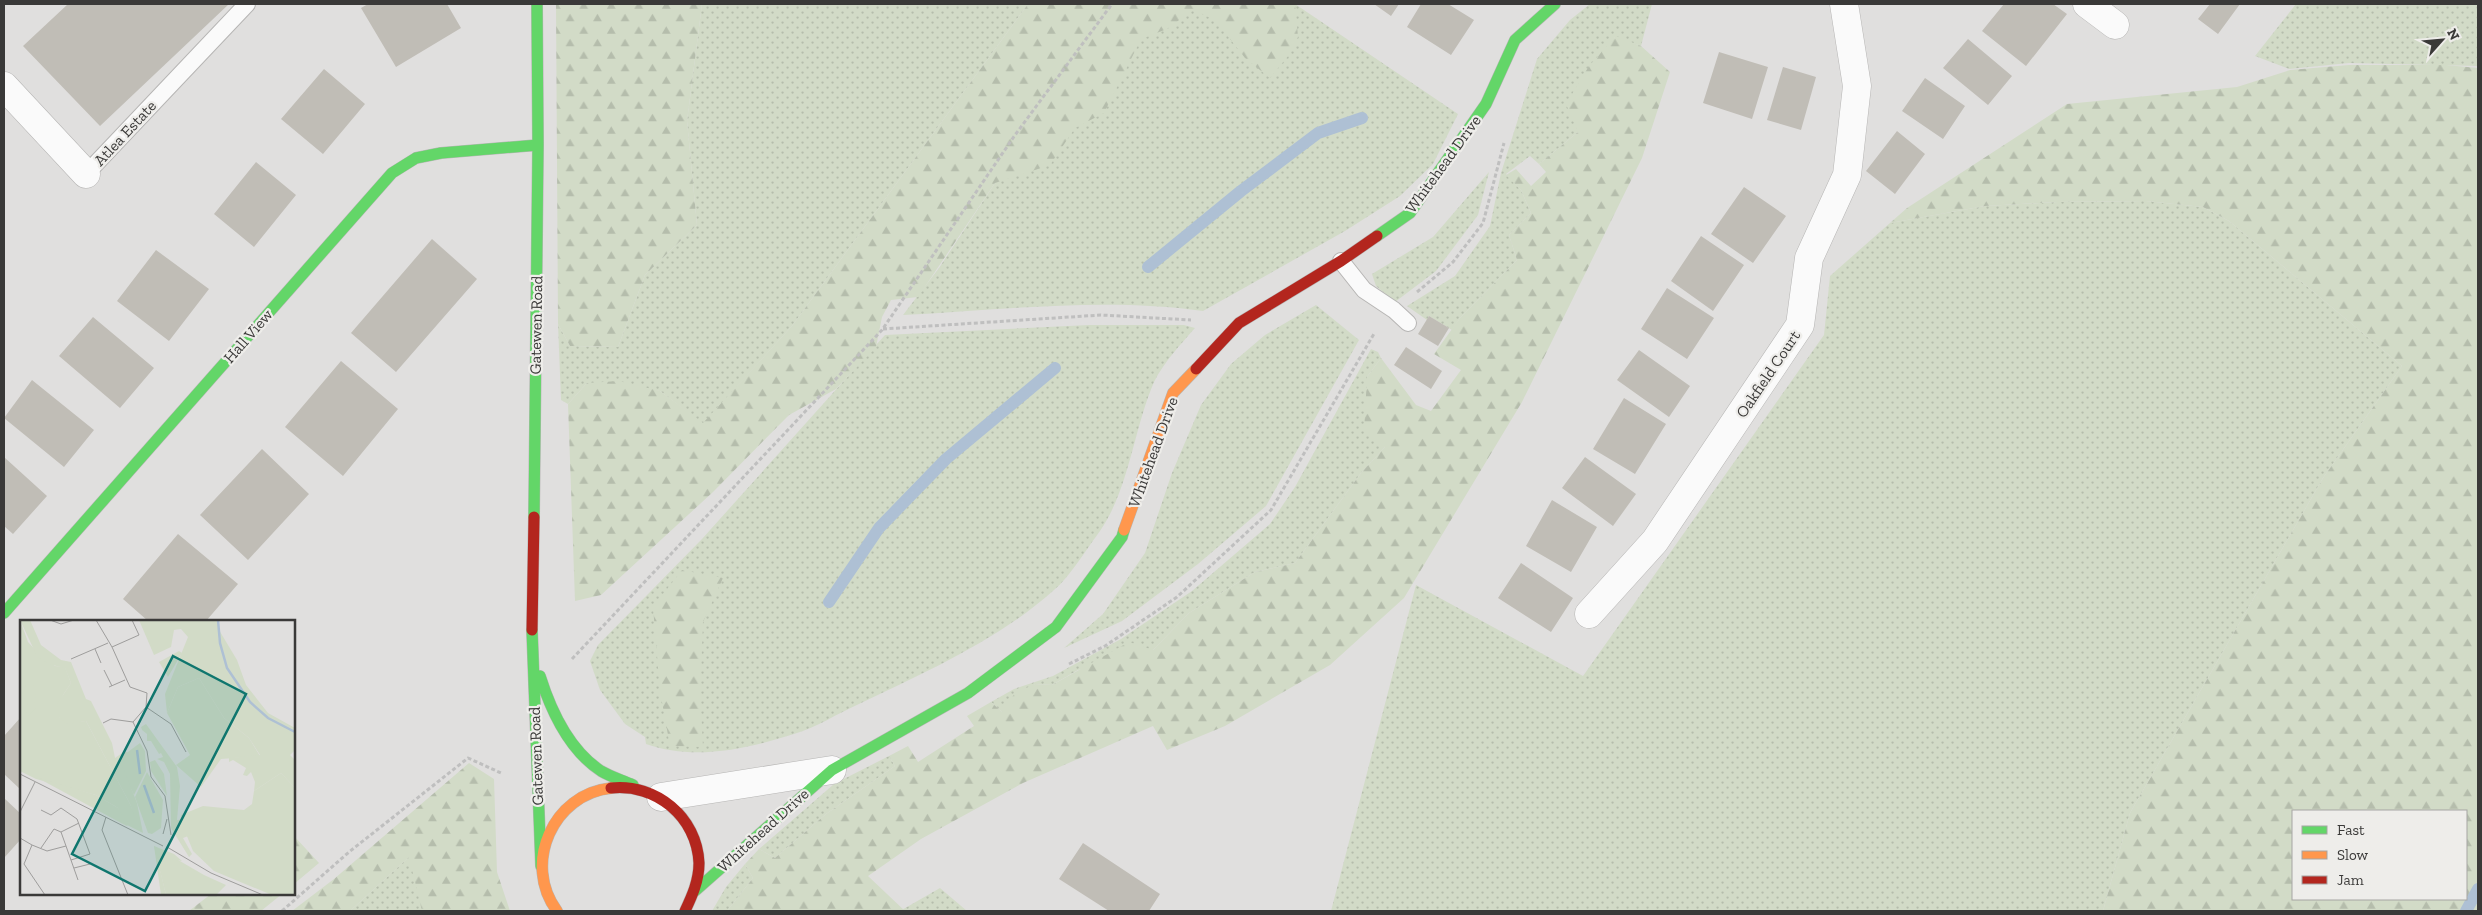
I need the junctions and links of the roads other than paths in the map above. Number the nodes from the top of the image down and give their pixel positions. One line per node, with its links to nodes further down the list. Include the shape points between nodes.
1 (247, 4): 9 (lane, Atlea Estate)
2 (537, 4): 8 (street, Gatewen Road)
3 (1555, 4): 10 (street, Whitehead Drive, via 1515,40 1486,104 1410,213)
4 (1844, 4): 13 (street, Oakfield Court, via 1857,86 1847,175 1809,258 1800,325 1655,541)
5 (2087, 4): 6 (street)
6 (2115, 25)
7 (4, 86): 9 (street, Atlea Estate)
8 (538, 145): 12 (street, Hall View, via 441,153 416,158 392,173); 14 (street, Gatewen Road)
9 (86, 174)
10 (1342, 261): 11 (lane, via 1364,290); 15 (street, Whitehead Drive, via 1239,323 1173,393 1122,537 1056,627 968,692)
11 (1408, 323)
12 (4, 614)
13 (1590, 614)
14 (532, 646): 16 (street, Gatewen Road, via 546,697 572,744 599,769); 18 (street, Gatewen Road)
15 (832, 770): 17 (street, Whitehead Drive); 19 (street, Whitehead Drive)
16 (636, 786): 17 (street, Gatewen Road); 18 (street, Gatewen Road, via 612,786 589,792 569,804 554,822 545,843)
17 (661, 797): 19 (street, Gatewen Road, via 682,814 695,838 700,864)
18 (541, 866): 20 (street, Gatewen Road, via 544,888)
19 (695, 891): 21 (street, Gatewen Road)
20 (555, 910)
21 (685, 911)

